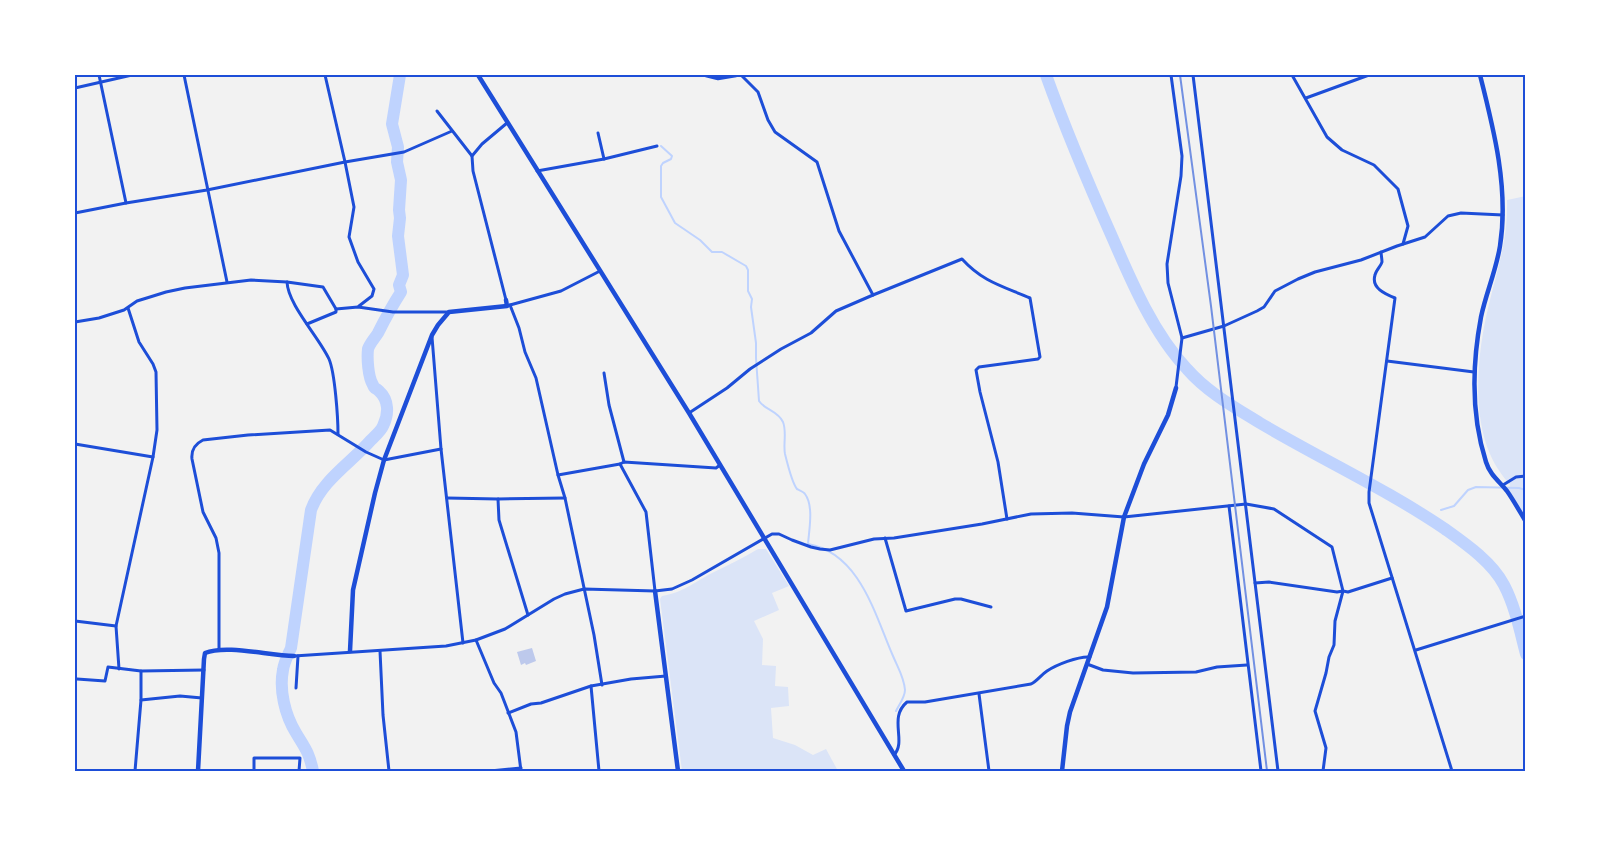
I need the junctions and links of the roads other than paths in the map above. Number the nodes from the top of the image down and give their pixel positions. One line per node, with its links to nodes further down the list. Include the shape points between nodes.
1 (99, 75): 13 (street)
2 (132, 75): 13 (street)
3 (184, 75): 25 (street)
4 (325, 75): 23 (street)
5 (478, 75): 17 (street)
6 (706, 75): 7 (street)
7 (739, 75): 34 (street, via 758,92 776,132 817,162 839,231)
8 (1171, 75): 44 (street, via 1182,156 1167,274)
9 (1194, 75): 42 (street)
10 (1292, 75): 15 (street)
11 (1369, 75): 15 (street)
12 (1480, 75): 28 (street, via 1496,142)
13 (100, 82): 14 (street); 26 (street)
14 (75, 88)
15 (1306, 98): 29 (street, via 1327,137 1342,150 1374,165 1398,189 1408,226)
16 (437, 111): 18 (street)
17 (507, 123): 21 (street); 24 (street)
18 (452, 130): 21 (street); 23 (street, via 404,152)
19 (598, 133): 22 (street)
20 (657, 146): 22 (street)
21 (472, 156): 35 (street)
22 (604, 159): 24 (street)
23 (345, 162): 25 (street); 36 (street, via 354,207 349,237 374,289 372,296)
24 (537, 171): 31 (street)
25 (207, 190): 26 (street); 32 (street)
26 (126, 203): 27 (street)
27 (75, 213)
28 (1503, 215): 29 (street, via 1454,214 1425,237); 46 (street)
29 (1403, 244): 30 (street)
30 (1381, 252): 42 (street, via 1298,279 1275,291 1264,307); 45 (street, via 1376,287 1395,298)
31 (600, 271): 35 (street, via 561,291); 49 (street)
32 (227, 282): 33 (street); 37 (street, via 166,292)
33 (287, 282): 38 (street, via 323,287); 41 (street)
34 (873, 295): 49 (street, via 836,311 811,333 750,369); 67 (street, via 962,260 986,280 1030,298 1040,357 976,370)
35 (508, 304): 39 (street); 58 (street, via 536,378)
36 (358, 307): 38 (street); 39 (street, via 393,312)
37 (128, 308): 40 (street); 53 (street, via 139,342 156,372 157,430)
38 (336, 309): 41 (street)
39 (449, 312): 43 (street)
40 (75, 322)
41 (307, 324): 50 (street, via 330,362)
42 (1224, 326): 44 (street); 64 (street)
43 (432, 335): 52 (street); 54 (street)
44 (1182, 338): 48 (street)
45 (1387, 361): 46 (street); 71 (street, via 1369,503)
46 (1474, 372): 60 (street, via 1480,441 1490,472)
47 (604, 373): 55 (street)
48 (1176, 388): 66 (street, via 1168,416)
49 (689, 413): 57 (street)
50 (338, 434): 54 (street); 84 (street, via 330,430 249,435 203,440 194,448 192,459 203,512 219,553)
51 (75, 444): 53 (street)
52 (441, 449): 54 (street); 61 (street)
53 (153, 457): 80 (street)
54 (384, 460): 85 (street, via 353,590)
55 (624, 462): 56 (street); 57 (street, via 716,468)
56 (620, 464): 58 (street); 74 (street, via 646,512)
57 (720, 465): 70 (street)
58 (558, 475): 62 (street)
59 (1526, 476): 60 (street)
60 (1502, 486): 68 (street)
61 (447, 498): 63 (street); 82 (street)
62 (565, 498): 63 (street); 73 (street)
63 (498, 499): 77 (street, via 500,520)
64 (1246, 504): 65 (street); 72 (street); 75 (street, via 1275,509 1329,544)
65 (1228, 506): 66 (street); 90 (street)
66 (1124, 517): 67 (street, via 1072,513); 88 (street, via 1111,592)
67 (1007, 519): 69 (street)
68 (1526, 522)
69 (885, 538): 70 (street, via 830,550 779,534); 76 (street, via 906,612 955,599)
70 (765, 539): 74 (street, via 684,584); 103 (street)
71 (1392, 578): 75 (street); 83 (street)
72 (1255, 583): 75 (street); 117 (street)
73 (584, 589): 74 (street); 77 (street, via 554,599); 96 (street)
74 (655, 591): 94 (street)
75 (1343, 591): 118 (street, via 1334,645 1316,711 1326,748)
76 (991, 607)
77 (528, 615): 81 (street)
78 (1524, 617): 83 (street)
79 (75, 621): 80 (street)
80 (116, 626): 91 (street)
81 (476, 640): 82 (street); 102 (street)
82 (463, 643): 86 (street)
83 (1416, 650): 119 (street)
84 (219, 651): 87 (street); 92 (street, via 206,653)
85 (350, 651): 86 (street); 87 (street)
86 (380, 651): 109 (street)
87 (296, 656): 98 (street)
88 (1090, 657): 89 (street); 99 (street, via 1082,656 1048,670 1031,684)
89 (1087, 664): 90 (street, via 1133,673 1196,672); 115 (street, via 1068,721)
90 (1247, 665): 116 (street)
91 (119, 669): 93 (street); 95 (street, via 108,667 105,681)
92 (204, 670): 93 (street); 100 (street)
93 (141, 671): 101 (street)
94 (666, 676): 96 (street); 112 (street)
95 (77, 679)
96 (602, 685): 97 (street)
97 (591, 686): 102 (street); 111 (street)
98 (296, 688)
99 (979, 694): 103 (street, via 907,702 897,720 899,748); 114 (street)
100 (202, 698): 101 (street); 106 (street)
101 (141, 700): 105 (street)
102 (508, 713): 104 (street, via 516,732)
103 (894, 755): 113 (street)
104 (521, 770): 110 (street)
105 (135, 771)
106 (198, 771)
107 (254, 771): 108 (street, via 254,758 300,758)
108 (299, 771)
109 (389, 771)
110 (490, 771)
111 (599, 771)
112 (678, 771)
113 (904, 771)
114 (989, 771)
115 (1062, 771)
116 (1261, 771)
117 (1278, 771)
118 (1323, 771)
119 (1452, 771)

